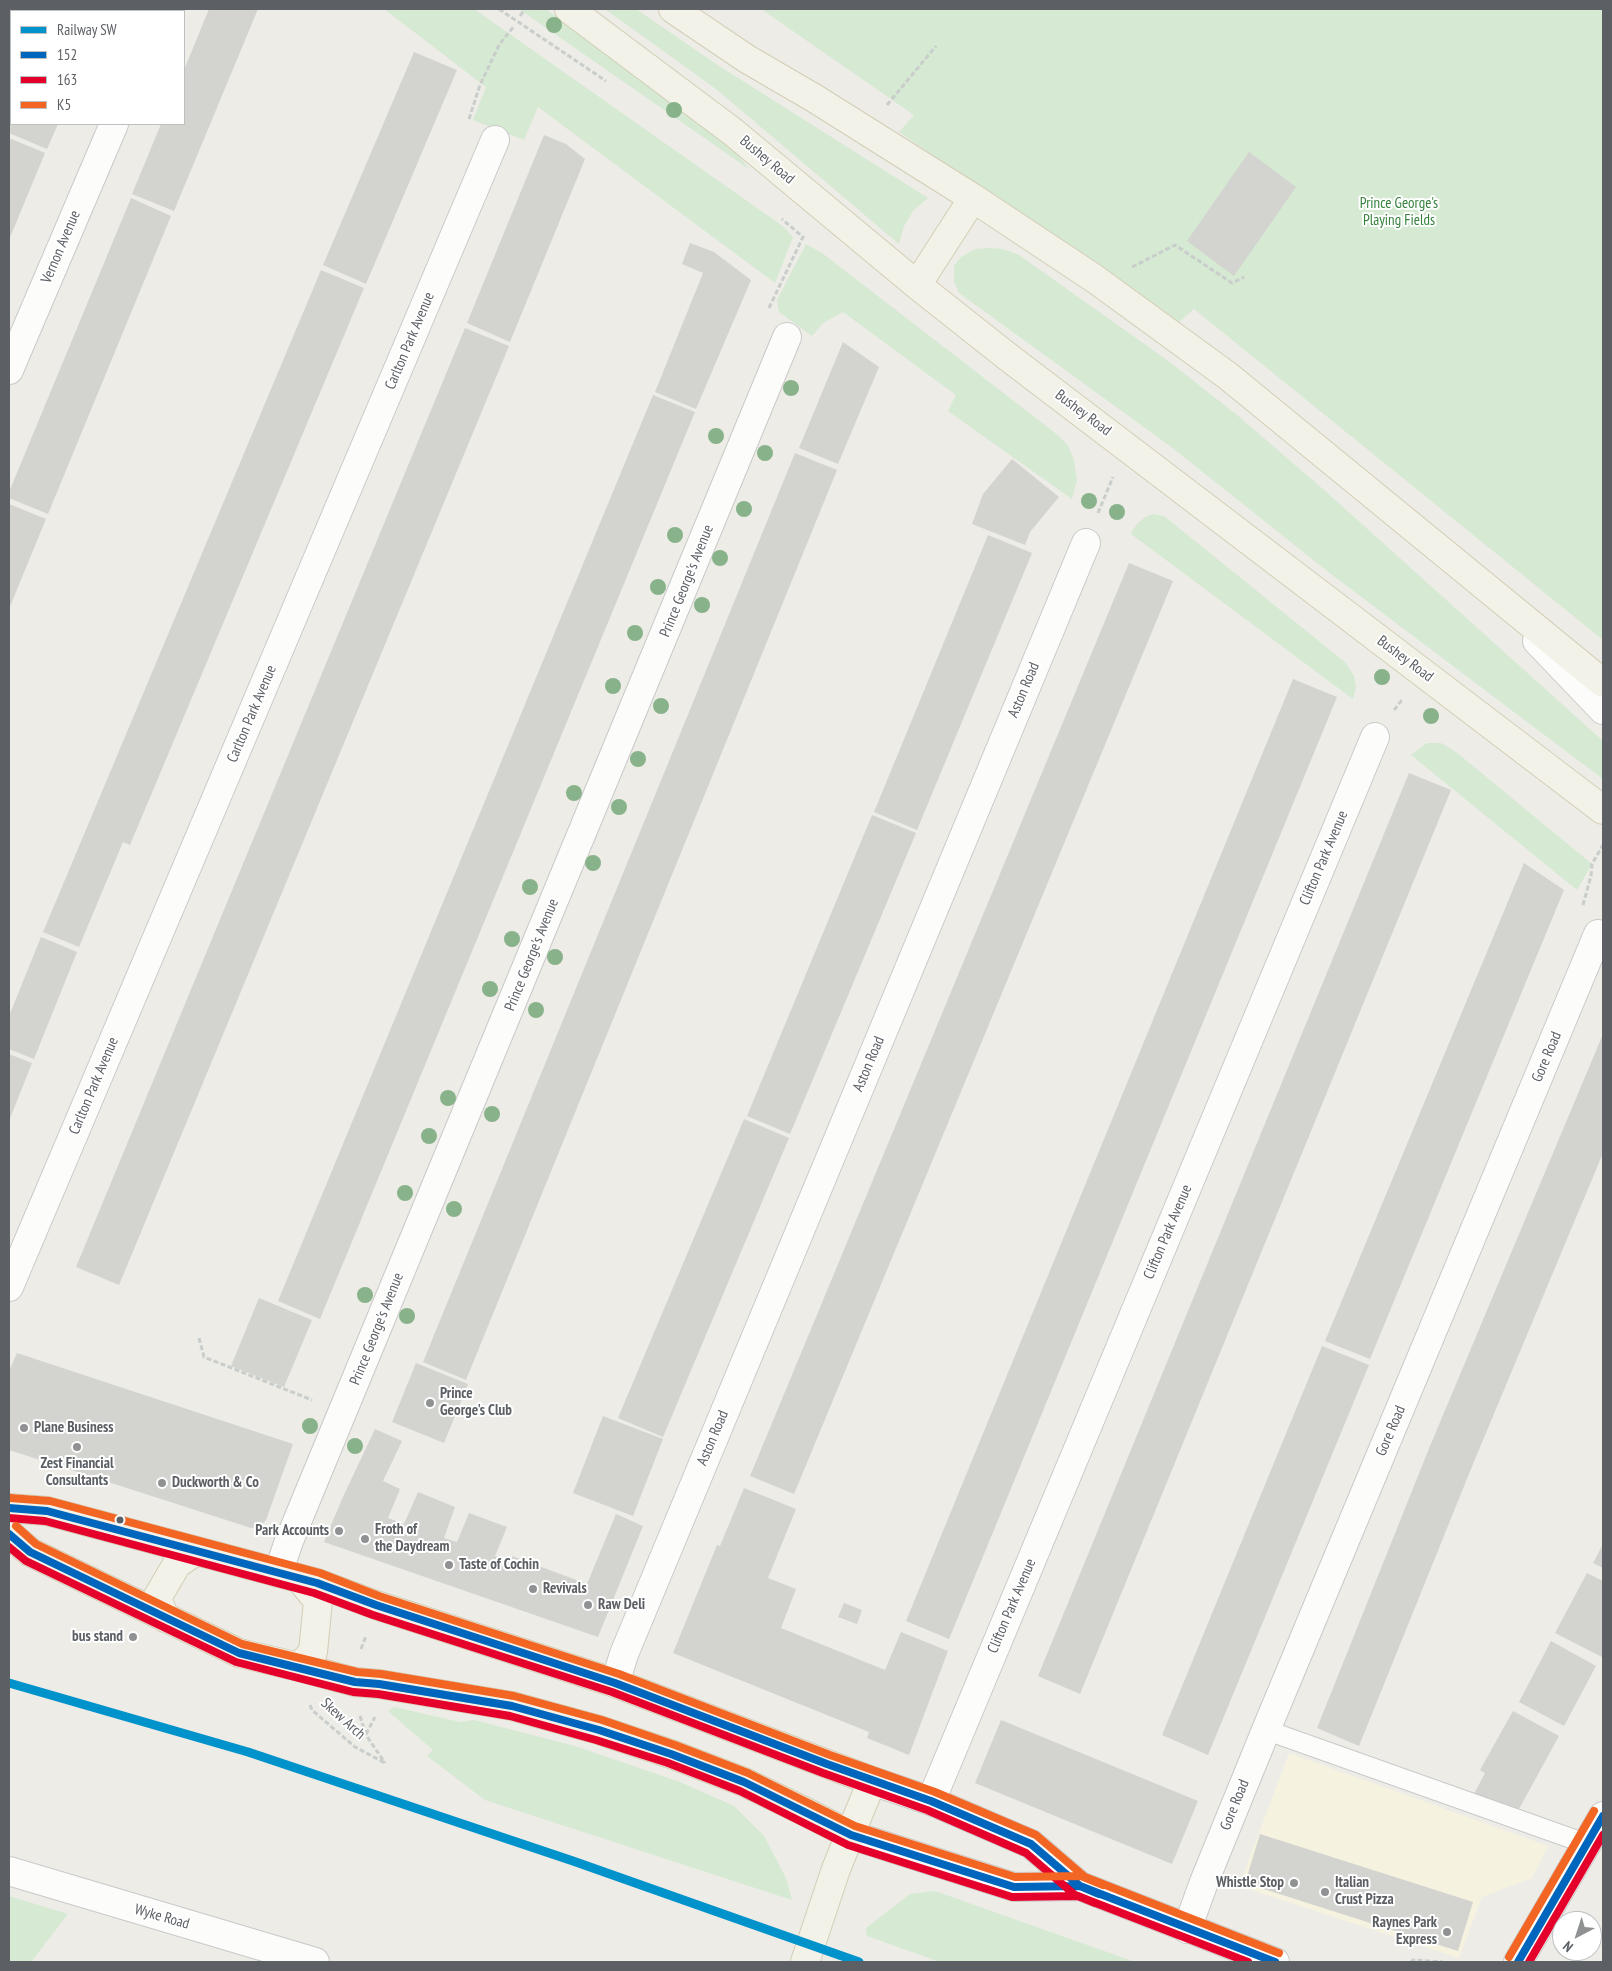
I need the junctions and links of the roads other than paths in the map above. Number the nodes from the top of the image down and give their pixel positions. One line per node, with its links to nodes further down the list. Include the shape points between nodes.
1 (569, 9): 6 (main road, Bushey Road, via 733,132)
2 (673, 9): 5 (main road, via 747,59)
3 (114, 125): 8 (street, Vernon Avenue)
4 (494, 140): 16 (street, Carlton Park Avenue)
5 (973, 198): 6 (main road); 10 (main road, via 1095,279 1228,376)
6 (917, 285): 14 (main road, Bushey Road)
7 (787, 337): 20 (street, Prince George's Avenue, via 289,1540)
8 (9, 370)
9 (1086, 543): 23 (street, Aston Road, via 624,1654)
10 (1481, 582): 11 (main road); 12 (street)
11 (1603, 683)
12 (1603, 710)
13 (1375, 737): 26 (street, Clifton Park Avenue)
14 (1603, 810)
15 (1598, 934): 24 (street, Gore Road)
16 (9, 1287)
17 (9, 1508): 19 (main road, via 48,1511)
18 (9, 1534): 21 (main road, via 30,1552)
19 (196, 1552): 20 (main road); 21 (main road, via 177,1564 157,1598)
20 (289, 1576): 22 (main road, via 318,1601 313,1652); 23 (main road)
21 (165, 1618): 22 (main road, via 238,1654)
22 (299, 1667): 28 (main road, via 355,1682 512,1706 599,1730 744,1782)
23 (615, 1683): 25 (main road)
24 (1266, 1730): 29 (lane); 32 (street, Gore Road)
25 (872, 1781): 26 (street); 28 (main road)
26 (931, 1802): 31 (street, via 1031,1844)
27 (1603, 1816): 29 (street)
28 (851, 1835): 31 (street, via 1014,1888); 34 (main road, via 836,1869)
29 (1587, 1844): 36 (street)
30 (9, 1871): 33 (street, Wyke Road)
31 (1080, 1886): 32 (street)
32 (1187, 1929): 35 (street)
33 (315, 1962)
34 (805, 1962)
35 (1275, 1962)
36 (1518, 1962)

